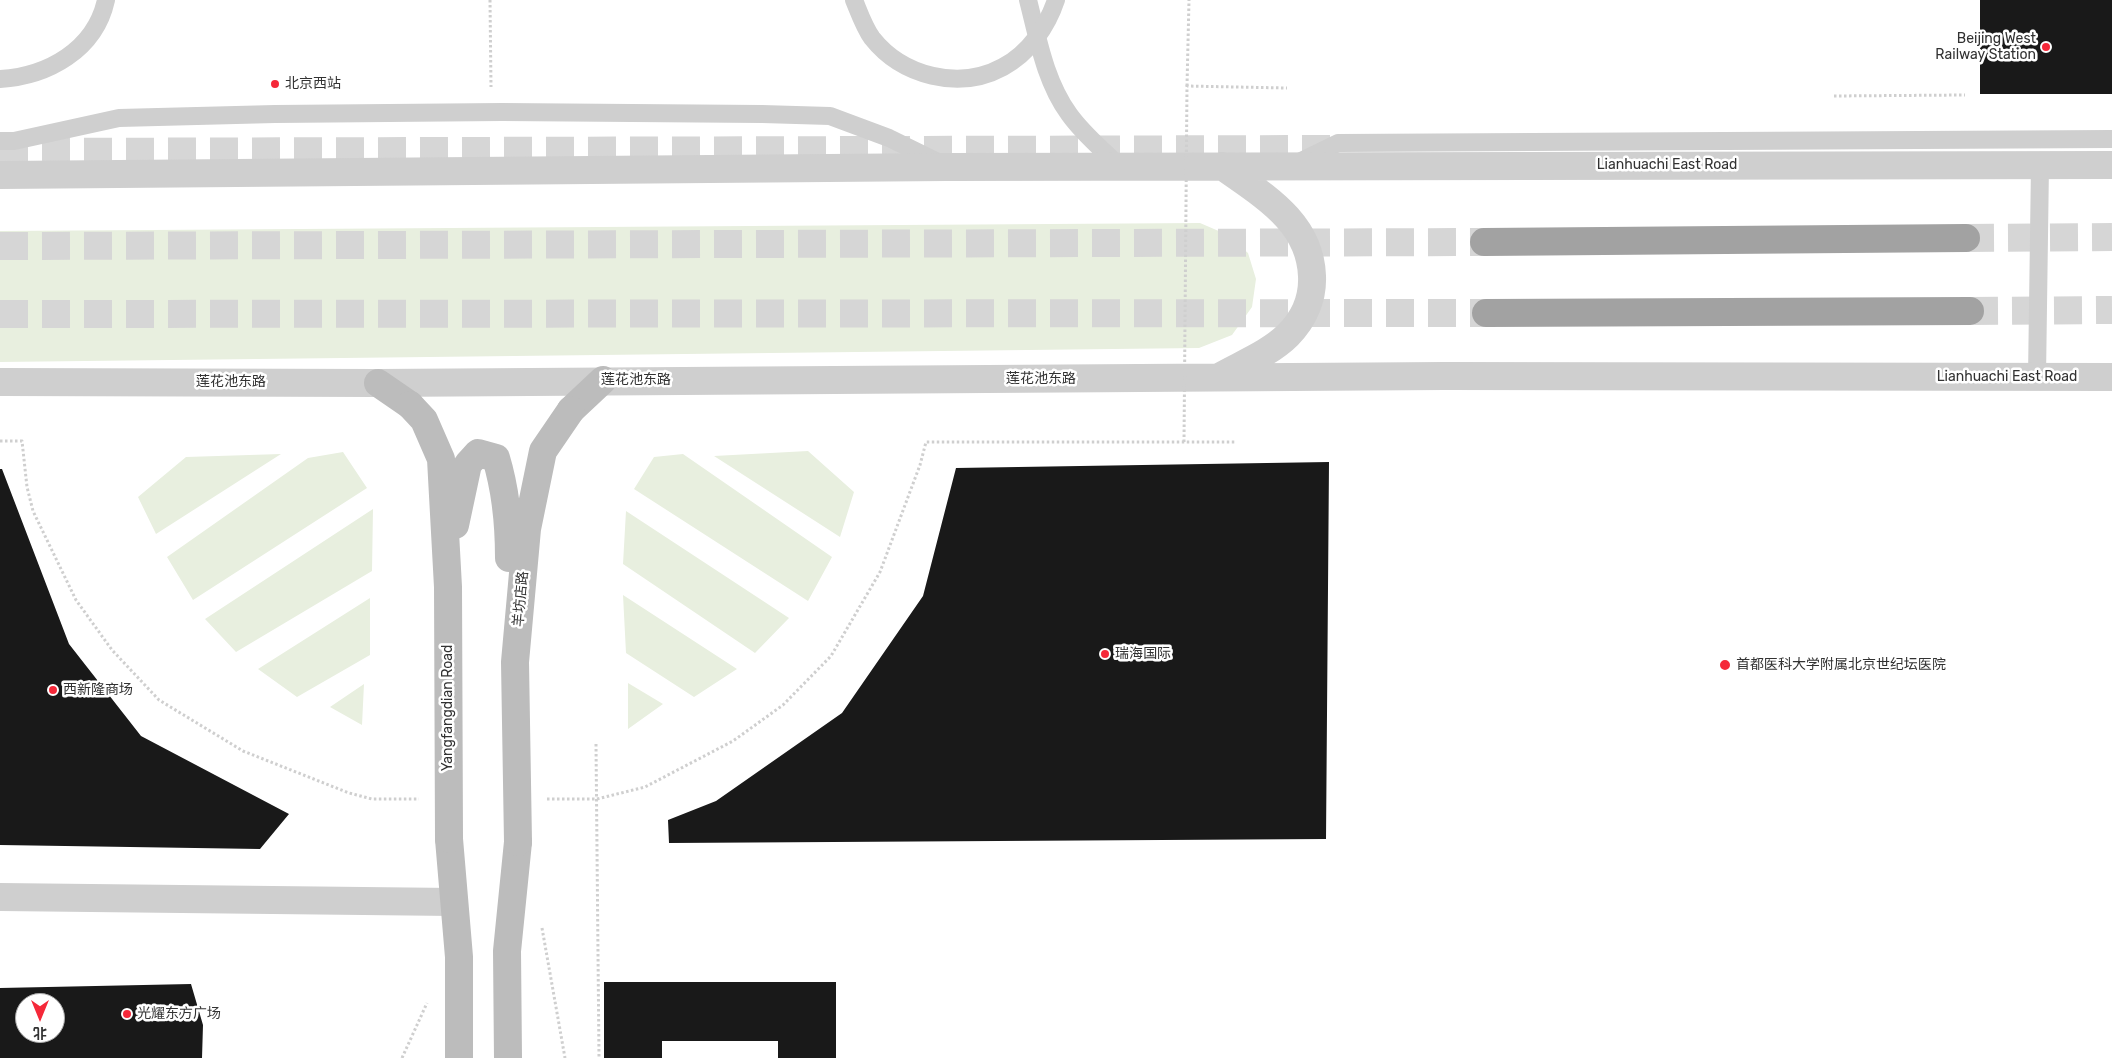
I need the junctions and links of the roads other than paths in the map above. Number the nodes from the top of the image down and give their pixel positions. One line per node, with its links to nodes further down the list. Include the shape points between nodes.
1 (106, 0): 5 (lane, via 96,27 64,61 18,78)
2 (854, 0): 4 (lane, bridge, via 871,36 886,53 925,74 962,78 988,74 1022,53 1040,34)
3 (1028, 0): 13 (lane, via 1047,73 1060,99 1076,123)
4 (1056, 0)
5 (0, 79)
6 (2112, 139): 11 (lane, via 1338,142)
7 (0, 141): 12 (lane, via 14,141 119,118 491,112 830,116 889,138)
8 (2040, 165): 9 (street, Lianhuachi East Road); 11 (street, Lianhuachi East Road); 21 (lane)
9 (2112, 165)
10 (1222, 166): 11 (street, Lianhuachi East Road); 13 (street); 20 (street, via 1276,205 1300,232 1311,261 1312,291 1300,321 1287,336)
11 (1292, 166)
12 (946, 167): 13 (street); 14 (street)
13 (1120, 167)
14 (0, 175)
15 (1966, 238): 16 (highway)
16 (1484, 242)
17 (1970, 311): 18 (highway)
18 (1486, 313)
19 (2112, 377): 21 (street, Lianhuachi East Road)
20 (1216, 378): 21 (street, 莲花池东路); 22 (street, 莲花池东路)
21 (2037, 378)
22 (603, 380): 24 (street, 莲花池东路); 26 (main road, 羊坊店路, bridge, via 571,410 544,451 527,529)
23 (0, 382): 24 (street, 莲花池东路)
24 (378, 383): 25 (main road, Yangfangdian Road, bridge, via 410,405 424,420 441,459)
25 (448, 587): 26 (main road, bridge, via 456,514 468,464 478,454 496,458 509,522 510,609); 28 (main road, Yangfangdian Road, bridge, via 449,839)
26 (516, 662): 30 (main road, 羊坊店路, bridge, via 518,842 507,951)
27 (0, 897): 28 (street)
28 (454, 902): 29 (main road, Yangfangdian Road, via 459,957)
29 (459, 1058)
30 (508, 1058)

